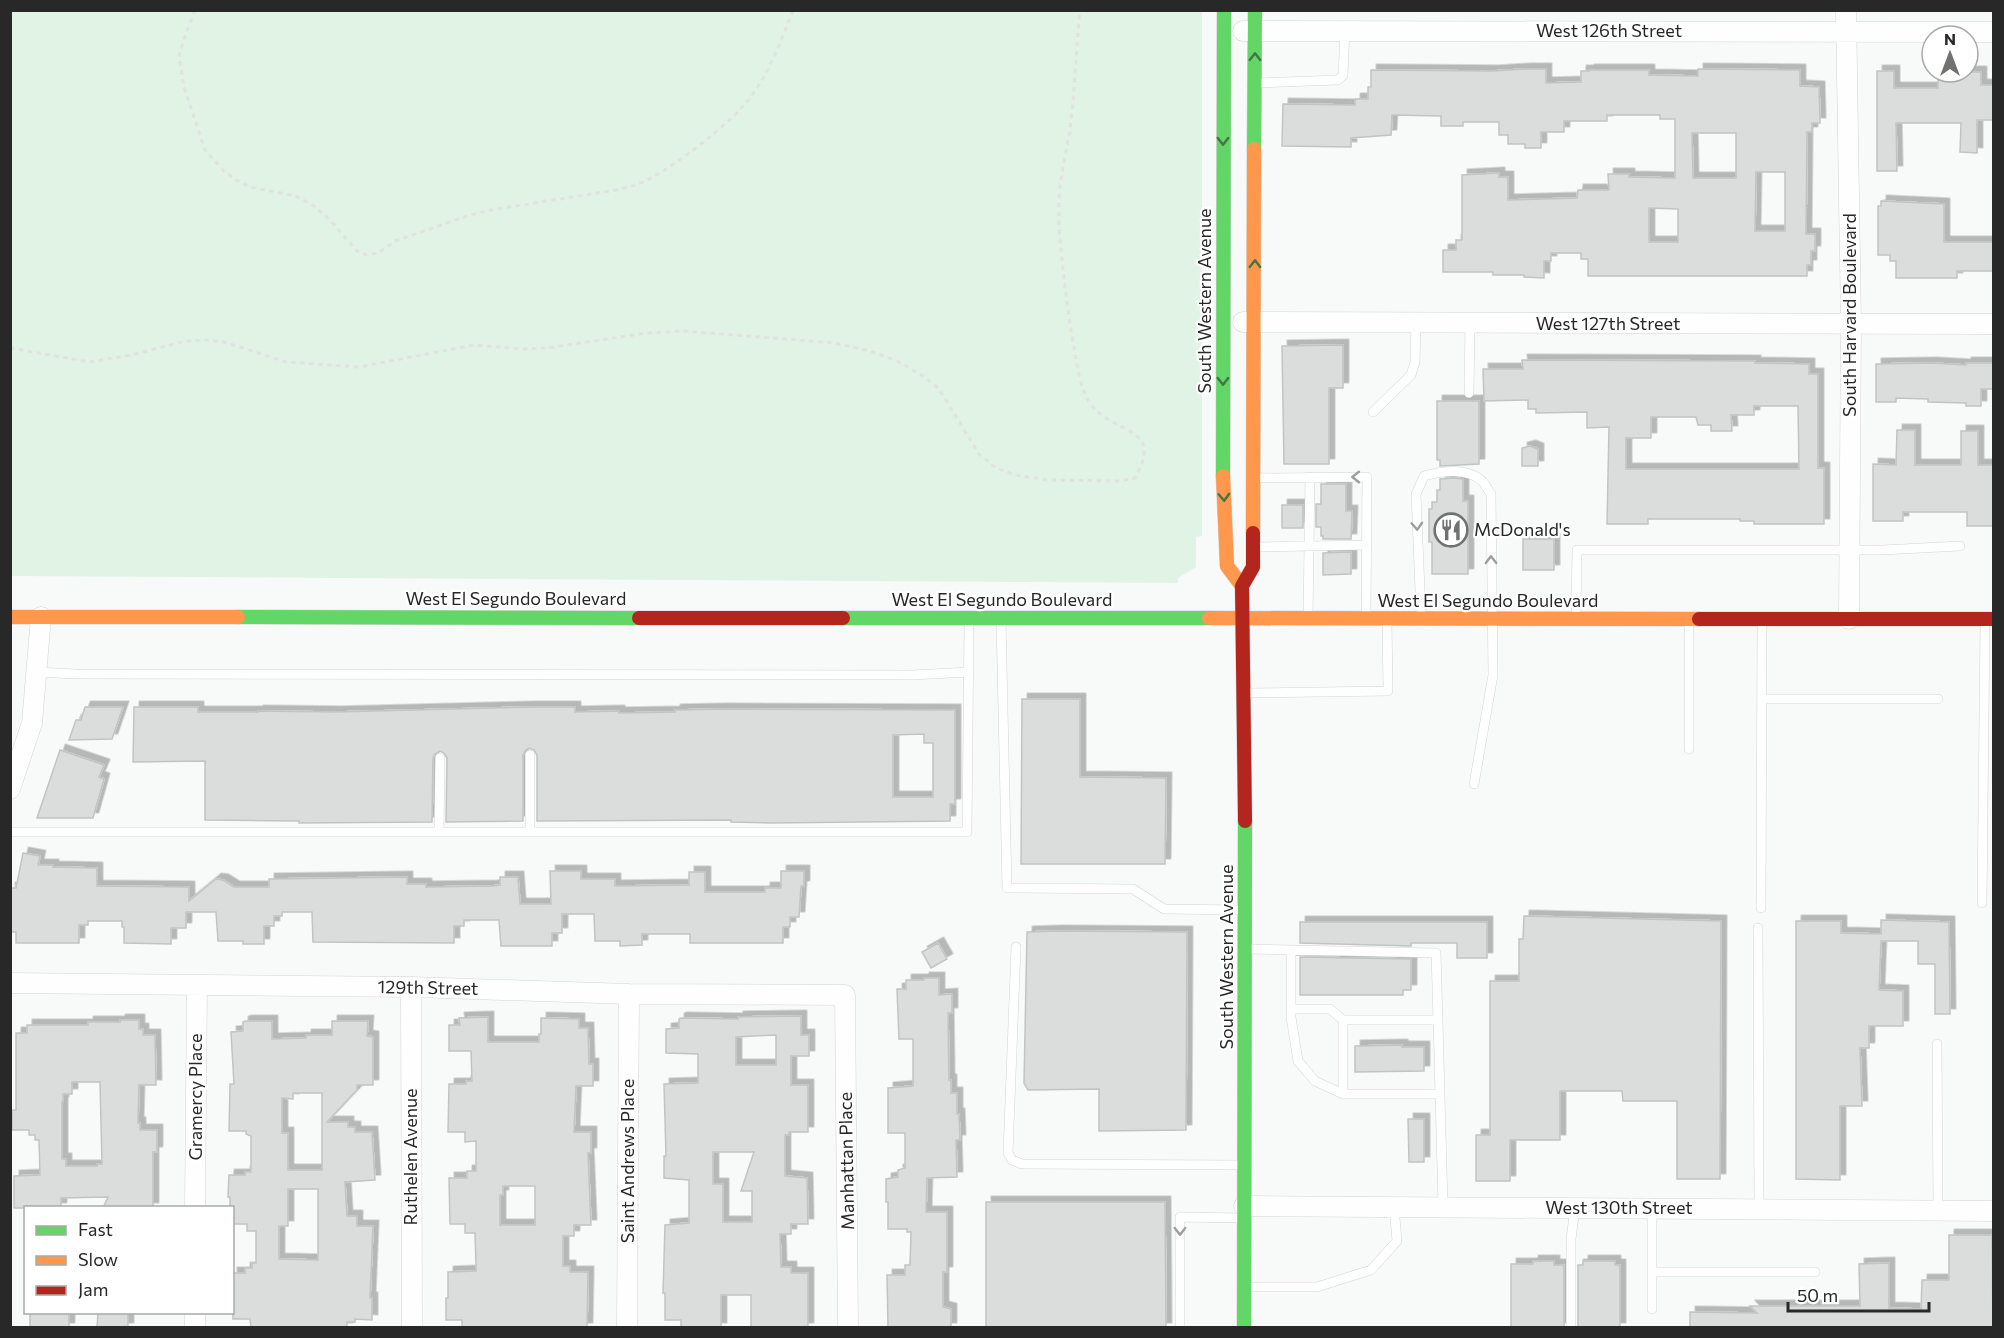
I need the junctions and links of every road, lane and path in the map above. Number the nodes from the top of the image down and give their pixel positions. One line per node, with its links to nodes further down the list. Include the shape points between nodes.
1 (195, 10): 2 (path, via 179,57 184,87 206,150 236,180 250,187 296,196 314,206 357,251 368,255 470,215 610,191 648,180 720,128 749,99 771,63)
2 (793, 10)
3 (1080, 10): 19 (path, via 1059,204 1067,306 1083,392 1108,420 1141,438 1146,450 1135,478 1048,480 996,468 979,454 939,389 925,377 897,361 835,343 684,331 547,348 474,345 359,367 286,362 206,340 90,362)
4 (1224, 10): 8 (main road, South Western Avenue)
5 (1255, 10): 9 (main road, South Western Avenue)
6 (1846, 10): 10 (street, South Harvard Boulevard)
7 (1345, 30): 9 (street, West 126th Street); 10 (street, West 126th Street); 12 (lane, via 1343,75 1338,80)
8 (1224, 31): 9 (street, West 126th Street); 13 (main road, South Western Avenue, one-way to 13)
9 (1256, 31): 12 (main road, South Western Avenue, one-way to 9)
10 (1846, 32): 11 (street, West 126th Street); 17 (street, South Harvard Boulevard)
11 (1994, 32)
12 (1255, 83): 14 (main road, South Western Avenue, one-way to 12)
13 (1222, 322): 14 (street, West 127th Street); 29 (main road, South Western Avenue, one-way to 29, via 1227,566)
14 (1254, 322): 15 (street, West 127th Street); 23 (main road, South Western Avenue)
15 (1416, 323): 16 (street, West 127th Street); 21 (lane, via 1411,375)
16 (1470, 323): 17 (street, West 127th Street); 20 (lane)
17 (1851, 324): 18 (street, West 127th Street); 28 (street, South Harvard Boulevard)
18 (1994, 324)
19 (10, 348)
20 (1468, 393)
21 (1373, 412)
22 (1310, 477): 23 (lane); 24 (lane, one-way to 22, via 1367,477); 25 (lane)
23 (1253, 478): 27 (main road, South Western Avenue)
24 (1366, 545): 25 (lane); 36 (lane)
25 (1308, 546): 27 (lane); 35 (lane)
26 (1959, 546): 28 (lane)
27 (1253, 548): 29 (main road, South Western Avenue, via 1253,567)
28 (1850, 549): 40 (lane, via 1577,550); 43 (street, South Harvard Boulevard)
29 (1242, 586): 34 (main road, South Western Avenue)
30 (10, 617): 31 (main road, West El Segundo Boulevard)
31 (40, 617): 32 (main road, West El Segundo Boulevard); 45 (street)
32 (969, 617): 33 (main road, West El Segundo Boulevard); 46 (lane)
33 (1001, 618): 34 (main road, West El Segundo Boulevard); 61 (lane, via 1007,888 1133,889 1164,909)
34 (1242, 619): 35 (main road, West El Segundo Boulevard); 47 (main road, South Western Avenue)
35 (1308, 619): 36 (main road, West El Segundo Boulevard)
36 (1366, 619): 37 (main road, West El Segundo Boulevard)
37 (1387, 619): 38 (main road, West El Segundo Boulevard); 47 (lane, via 1388,692)
38 (1422, 619): 39 (main road, West El Segundo Boulevard); 39 (lane, one-way to 38, via 1491,494 1483,481 1462,472 1441,471 1424,476 1416,494)
39 (1492, 619): 40 (main road, West El Segundo Boulevard); 54 (lane, via 1493,675)
40 (1576, 619): 41 (main road, West El Segundo Boulevard)
41 (1689, 619): 42 (main road, West El Segundo Boulevard); 51 (lane)
42 (1762, 619): 43 (main road, West El Segundo Boulevard); 49 (lane)
43 (1849, 619): 44 (main road, West El Segundo Boulevard)
44 (1989, 619): 48 (lane)
45 (36, 672): 46 (lane); 55 (street, via 32,723)
46 (969, 672): 57 (lane, via 968,832)
47 (1242, 693): 61 (main road, South Western Avenue)
48 (1989, 693): 59 (lane)
49 (1762, 699): 50 (lane); 60 (lane)
50 (1938, 699)
51 (1689, 749)
52 (531, 755): 57 (lane)
53 (440, 758): 56 (lane)
54 (1474, 784)
55 (10, 789)
56 (439, 831): 57 (lane); 58 (lane)
57 (530, 831)
58 (10, 832)
59 (1982, 903)
60 (1761, 908)
61 (1245, 910): 64 (main road, South Western Avenue)
62 (1758, 928): 83 (lane)
63 (1016, 948): 77 (lane, via 1008,1153 1012,1161)
64 (1245, 948): 65 (lane); 77 (main road, South Western Avenue)
65 (1292, 950): 71 (lane); 73 (lane, via 1436,953)
66 (10, 983): 67 (street, 129th Street)
67 (197, 986): 68 (street, 129th Street); 78 (street, Gramercy Place)
68 (411, 987): 69 (street, 129th Street); 91 (street, Ruthelen Avenue)
69 (629, 994): 70 (street, 129th Street); 92 (street, Saint Andrews Place)
70 (845, 995): 93 (street, Manhattan Place)
71 (1292, 1008): 72 (lane, via 1330,1009); 75 (lane, via 1298,1061 1315,1081)
72 (1343, 1020): 73 (lane); 75 (lane)
73 (1438, 1020): 76 (lane)
74 (1937, 1044): 84 (lane)
75 (1343, 1094): 76 (lane)
76 (1440, 1095): 80 (lane)
77 (1244, 1165): 86 (main road, South Western Avenue)
78 (195, 1206)
79 (1394, 1207): 80 (street, West 130th Street); 86 (street, West 130th Street); 89 (lane, via 1397,1241 1371,1270 1317,1287)
80 (1443, 1207): 81 (street, West 130th Street)
81 (1575, 1208): 82 (street, West 130th Street); 96 (lane)
82 (1652, 1209): 83 (street, West 130th Street); 87 (lane)
83 (1759, 1209): 84 (street, West 130th Street)
84 (1938, 1211): 85 (street, West 130th Street)
85 (1994, 1211)
86 (1244, 1212): 89 (main road, South Western Avenue); 94 (lane, one-way to 94, via 1180,1216)
87 (1652, 1272): 88 (lane); 90 (lane)
88 (1815, 1272)
89 (1244, 1287): 95 (main road, South Western Avenue)
90 (1652, 1309)
91 (412, 1328)
92 (627, 1328)
93 (848, 1328)
94 (1180, 1328)
95 (1244, 1328)
96 (1571, 1328)

